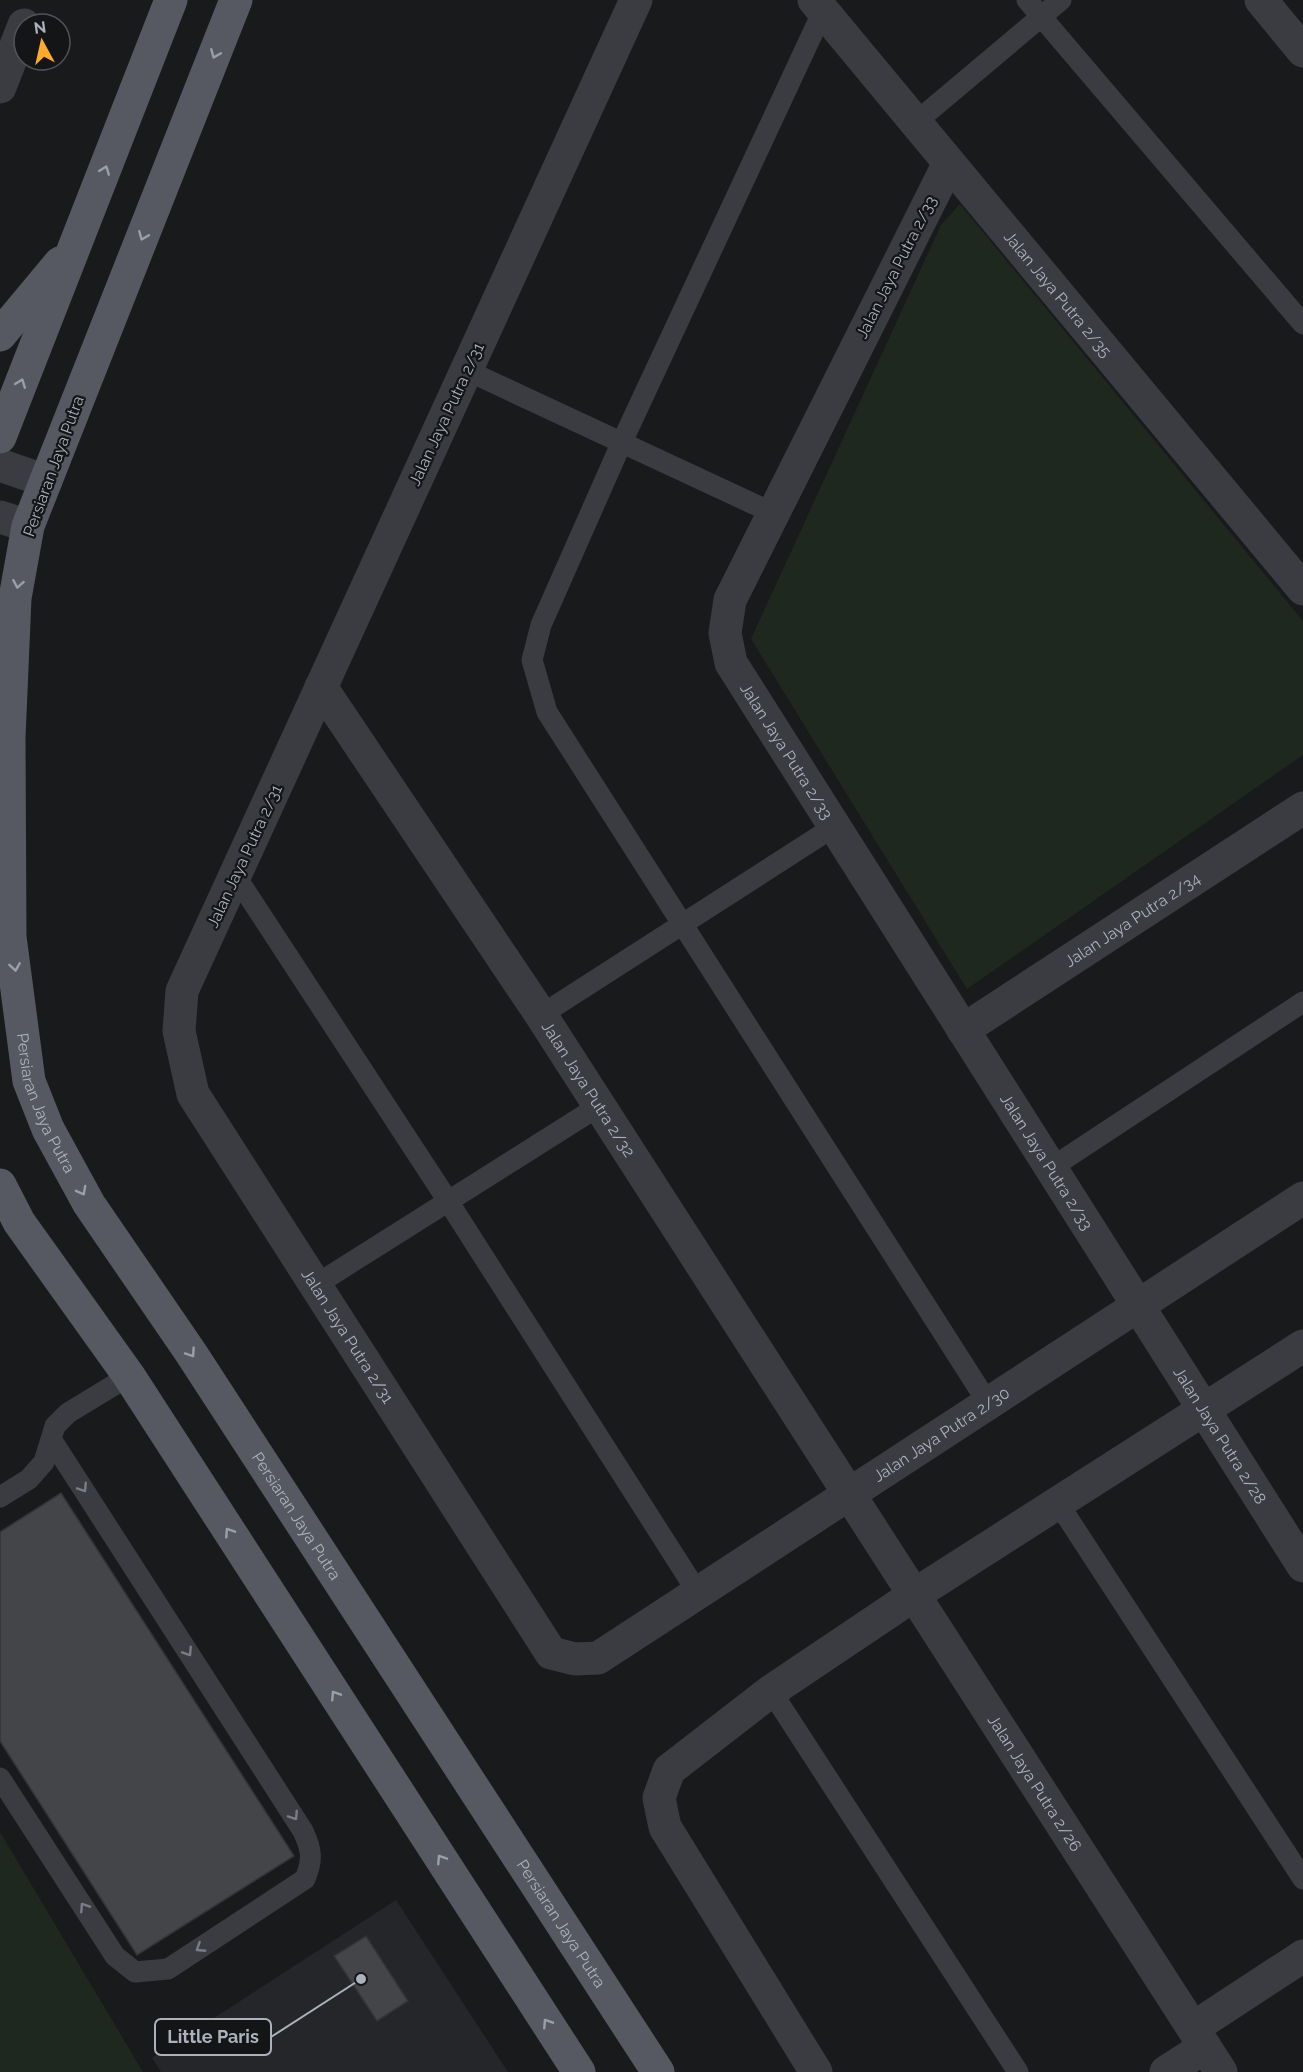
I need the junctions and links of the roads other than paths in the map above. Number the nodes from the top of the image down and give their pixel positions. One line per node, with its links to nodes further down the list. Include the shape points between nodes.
1 (171, 0): 14 (main road, one-way to 1)
2 (236, 0): 21 (main road, Persiaran Jaya Putra, one-way to 21)
3 (636, 0): 17 (street, Jalan Jaya Putra 2/31)
4 (1027, 0): 8 (lane)
5 (1060, 0): 8 (lane)
6 (1261, 0): 10 (street)
7 (819, 6): 12 (street, Jalan Jaya Putra 2/35); 19 (lane)
8 (1041, 16): 12 (lane); 15 (lane)
9 (12, 49): 11 (street)
10 (1303, 51)
11 (0, 87)
12 (916, 122): 13 (street, Jalan Jaya Putra 2/35)
13 (949, 163): 22 (street, Jalan Jaya Putra 2/33); 24 (street, Jalan Jaya Putra 2/35)
14 (76, 244): 16 (main road); 18 (main road, one-way to 14)
15 (1303, 324)
16 (0, 335)
17 (466, 370): 19 (lane); 25 (street, Jalan Jaya Putra 2/31)
18 (0, 437)
19 (621, 444): 22 (lane); 29 (lane, via 541,625 532,660 547,712)
20 (0, 465): 21 (street)
21 (46, 481): 23 (main road, Persiaran Jaya Putra)
22 (773, 513): 27 (street, Jalan Jaya Putra 2/33, via 730,600 725,633 731,663)
23 (14, 522): 58 (main road, Persiaran Jaya Putra, one-way to 58, via 9,725 10,937 29,1081 48,1129 89,1204 191,1353)
24 (1298, 572)
25 (321, 687): 28 (street, Jalan Jaya Putra 2/31); 31 (street, Jalan Jaya Putra 2/32)
26 (1303, 808): 32 (street, Jalan Jaya Putra 2/34)
27 (835, 826): 29 (lane); 32 (street, Jalan Jaya Putra 2/33)
28 (235, 875): 37 (lane); 38 (street, Jalan Jaya Putra 2/31, via 182,991 179,1031 193,1094)
29 (681, 926): 31 (lane); 42 (lane)
30 (1303, 1002): 34 (lane)
31 (541, 1015): 33 (street, Jalan Jaya Putra 2/32)
32 (963, 1030): 34 (street, Jalan Jaya Putra 2/33)
33 (599, 1106): 37 (lane); 45 (street, Jalan Jaya Putra 2/32)
34 (1051, 1168): 39 (street, Jalan Jaya Putra 2/33)
35 (0, 1185): 41 (main road, via 19,1222)
36 (1303, 1198): 39 (street, Jalan Jaya Putra 2/30)
37 (448, 1201): 38 (lane); 49 (lane)
38 (314, 1286): 51 (street, Jalan Jaya Putra 2/31, via 551,1653)
39 (1138, 1305): 42 (street, Jalan Jaya Putra 2/30); 43 (street, Jalan Jaya Putra 2/28)
40 (1303, 1346): 43 (street)
41 (129, 1377): 44 (lane, via 68,1413 55,1426); 57 (main road, one-way to 41)
42 (988, 1403): 45 (street, Jalan Jaya Putra 2/30)
43 (1204, 1410): 47 (street); 48 (street, Jalan Jaya Putra 2/28)
44 (51, 1439): 46 (lane, via 44,1462 28,1479); 53 (lane, one-way to 53, via 303,1831 312,1848 311,1865 305,1879 168,1969 135,1972 115,1956)
45 (849, 1494): 49 (street, Jalan Jaya Putra 2/30); 50 (street, Jalan Jaya Putra 2/26)
46 (0, 1497)
47 (1058, 1503): 50 (street); 54 (lane)
48 (1303, 1566)
49 (698, 1593): 51 (street, Jalan Jaya Putra 2/30, via 598,1658)
50 (914, 1595): 52 (street); 56 (street, Jalan Jaya Putra 2/26)
51 (575, 1659)
52 (771, 1691): 59 (street, via 669,1770 659,1798 665,1827); 60 (lane)
53 (0, 1778)
54 (1303, 1879)
55 (1303, 1956): 56 (street)
56 (1206, 2049): 61 (street)
57 (579, 2072)
58 (658, 2072)
59 (816, 2072)
60 (1018, 2072)
61 (1166, 2072)

